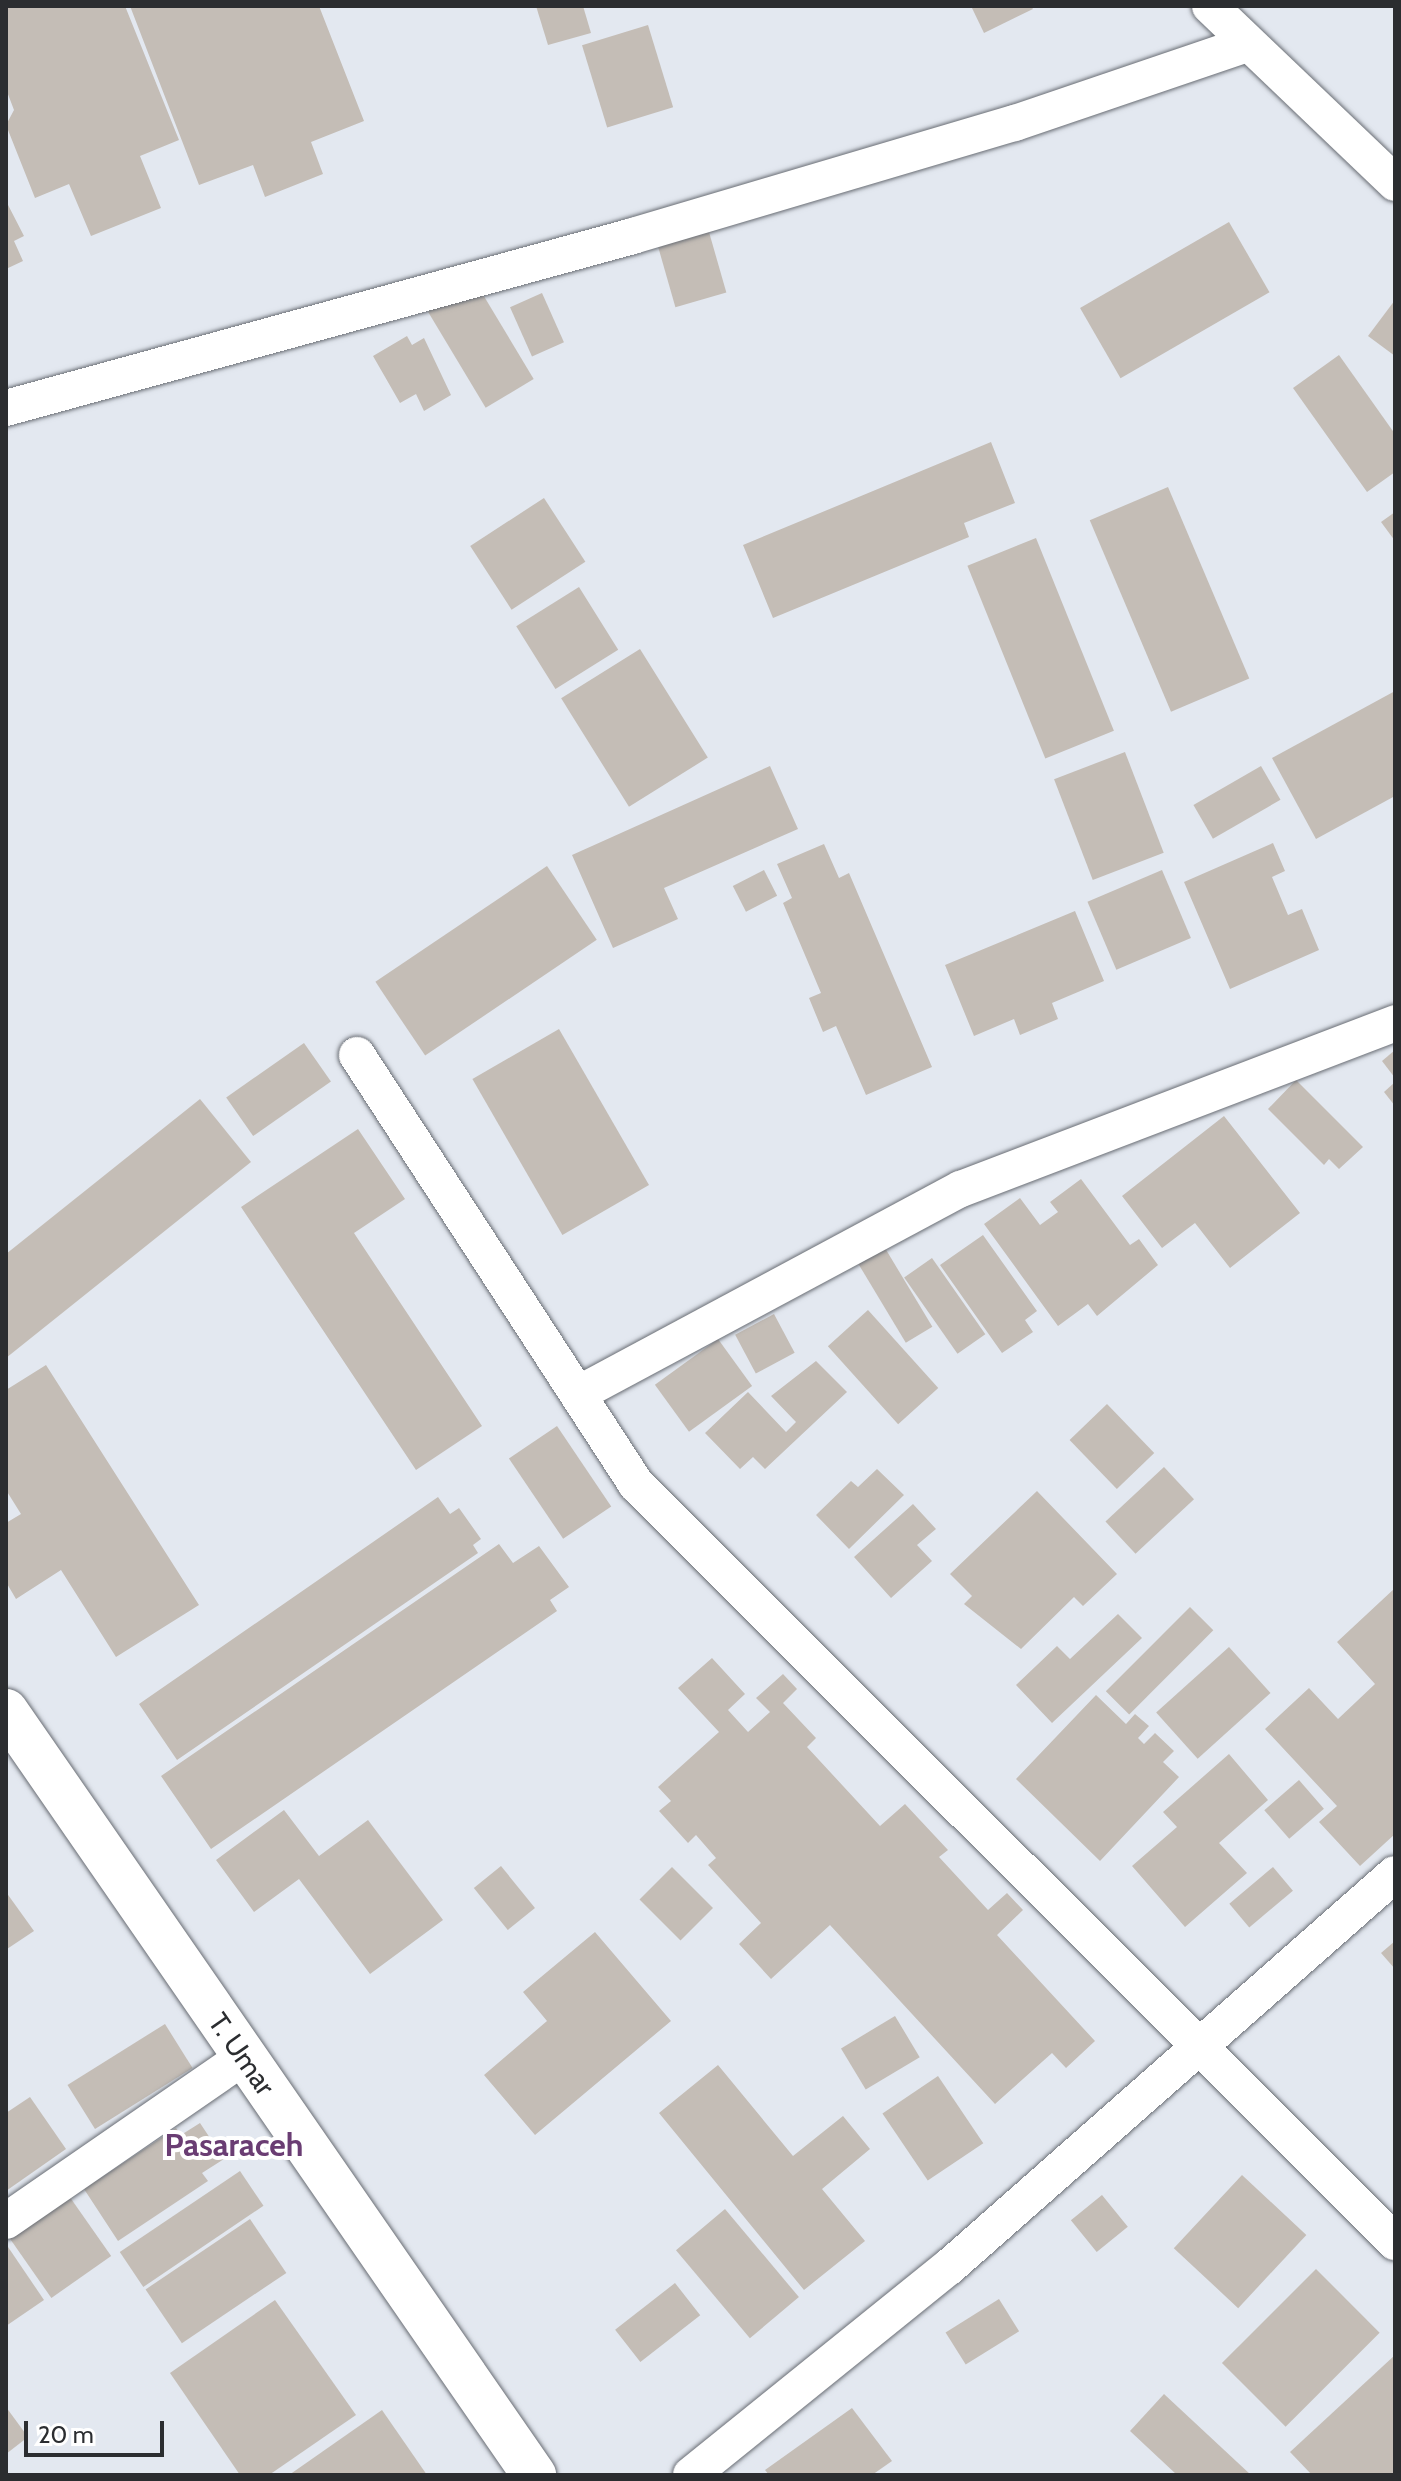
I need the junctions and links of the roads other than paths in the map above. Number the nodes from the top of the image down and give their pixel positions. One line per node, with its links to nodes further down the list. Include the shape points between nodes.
1 (1210, 6): 2 (street)
2 (1244, 45): 3 (street); 4 (street, via 1015,123 648,232)
3 (1395, 183)
4 (6, 408)
5 (1395, 1023): 7 (street, via 961,1189 842,1246)
6 (357, 1055): 7 (street)
7 (578, 1394): 10 (street, via 651,1499)
8 (6, 1711): 11 (main road, T. Umar)
9 (1395, 1874): 10 (street)
10 (1200, 2050): 13 (street); 15 (street, via 949,2267)
11 (244, 2057): 12 (street); 14 (main road, T. Umar)
12 (6, 2221)
13 (1395, 2242)
14 (534, 2475)
15 (691, 2475)

